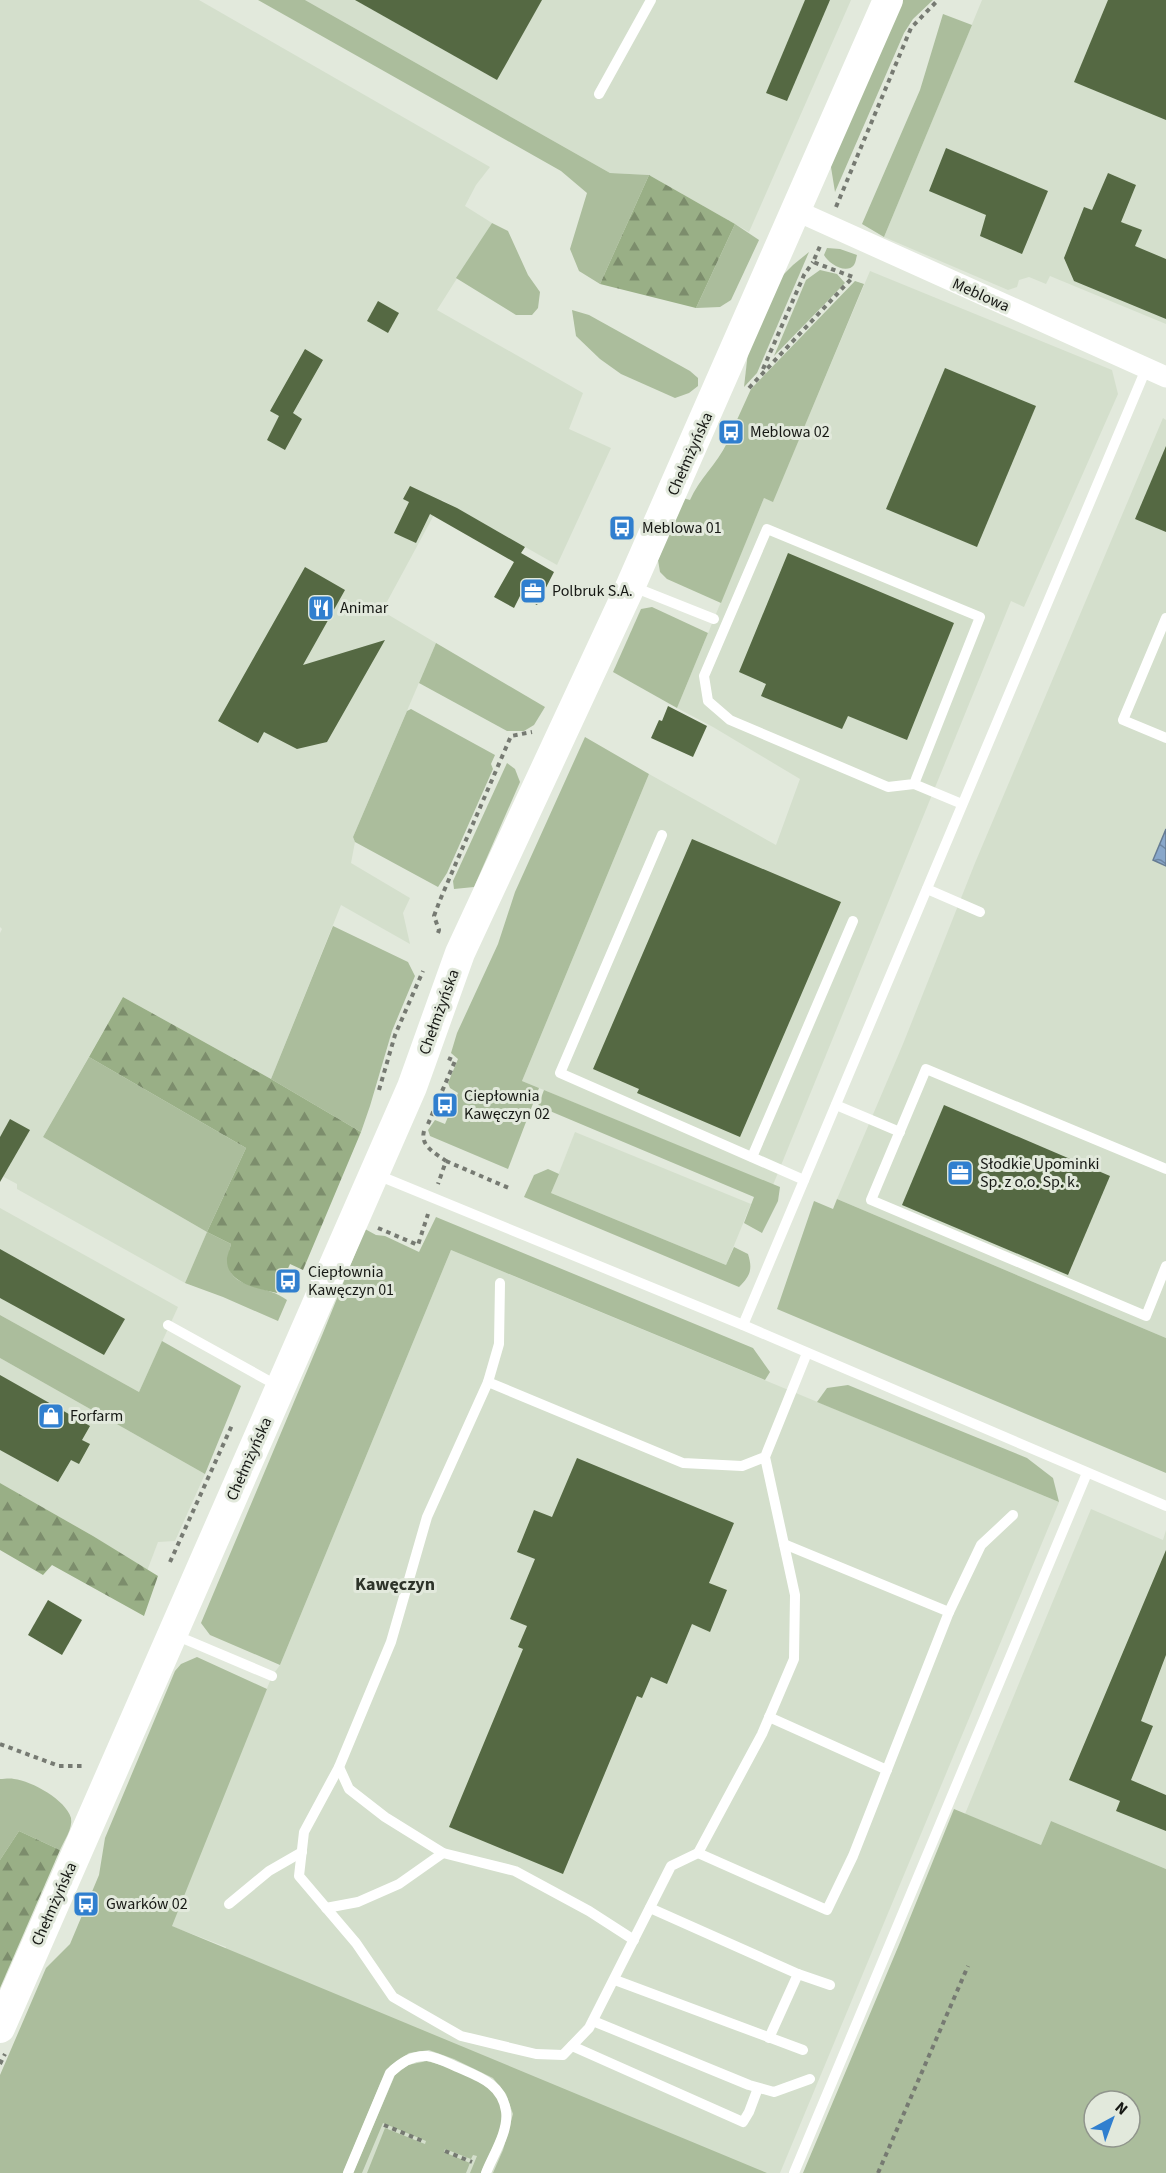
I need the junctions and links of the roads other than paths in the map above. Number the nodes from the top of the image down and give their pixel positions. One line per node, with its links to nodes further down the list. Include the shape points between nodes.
1 (651, 0): 3 (lane)
2 (888, 0): 4 (street, Chełmżyńska)
3 (599, 94)
4 (797, 211): 5 (street, Meblowa); 7 (street, Chełmżyńska)
5 (1146, 369): 6 (street, Meblowa); 12 (lane)
6 (1166, 377)
7 (631, 585): 9 (lane); 21 (street, Chełmżyńska, via 460,953 412,1086)
8 (1166, 618): 10 (lane, via 1123,720)
9 (714, 619)
10 (1166, 738)
11 (914, 784): 11 (lane, via 888,787 730,720 708,701 704,676 767,529 980,617); 12 (lane)
12 (962, 804): 14 (lane)
13 (662, 835): 19 (lane, via 560,1073)
14 (927, 889): 15 (lane); 17 (lane)
15 (980, 912)
16 (853, 921): 19 (lane)
17 (836, 1105): 18 (lane); 22 (lane)
18 (900, 1132): 20 (lane, via 926,1069); 23 (lane, via 871,1200 1146,1316)
19 (752, 1157): 22 (lane)
20 (1166, 1169)
21 (372, 1173): 26 (lane); 29 (street, Chełmżyńska)
22 (804, 1180): 26 (lane)
23 (1166, 1266)
24 (500, 1283): 28 (lane, via 499,1344)
25 (168, 1325): 29 (lane)
26 (743, 1325): 27 (lane)
27 (807, 1353): 30 (lane); 31 (lane)
28 (488, 1382): 30 (lane, via 683,1463 742,1466); 39 (lane, via 427,1517 391,1642)
29 (280, 1388): 36 (street, Chełmżyńska)
30 (765, 1457): 34 (lane)
31 (1087, 1473): 32 (lane); 60 (lane)
32 (1166, 1506)
33 (1013, 1515): 35 (lane, via 981,1545)
34 (784, 1544): 35 (lane); 38 (lane, via 795,1594 794,1659)
35 (949, 1612): 40 (lane)
36 (172, 1634): 37 (lane); 52 (street, Chełmżyńska)
37 (272, 1676)
38 (769, 1717): 40 (lane); 43 (lane)
39 (339, 1767): 41 (lane, via 304,1832); 42 (lane, via 349,1789)
40 (887, 1770): 43 (lane, via 827,1910)
41 (302, 1852): 44 (lane, via 269,1871); 45 (lane, via 299,1876)
42 (443, 1853): 45 (lane, via 399,1884 358,1902); 47 (lane, via 515,1871)
43 (698, 1853): 46 (lane, via 671,1866)
44 (229, 1904)
45 (326, 1908): 54 (lane, via 393,1997 461,2036 536,2054 563,2055)
46 (650, 1908): 47 (lane); 48 (lane)
47 (634, 1940): 49 (lane)
48 (798, 1974): 50 (lane); 53 (lane)
49 (615, 1980): 51 (lane); 53 (lane)
50 (830, 1985)
51 (593, 2021): 54 (lane); 57 (lane)
52 (0, 2028)
53 (769, 2038): 55 (lane)
54 (572, 2046): 57 (lane, via 743,2122)
55 (803, 2050)
56 (810, 2079): 57 (lane, via 774,2092)
57 (758, 2088)
58 (348, 2173): 59 (lane, via 390,2073 411,2058 425,2056 484,2078 502,2096 505,2127)
59 (486, 2173)
60 (794, 2173)

